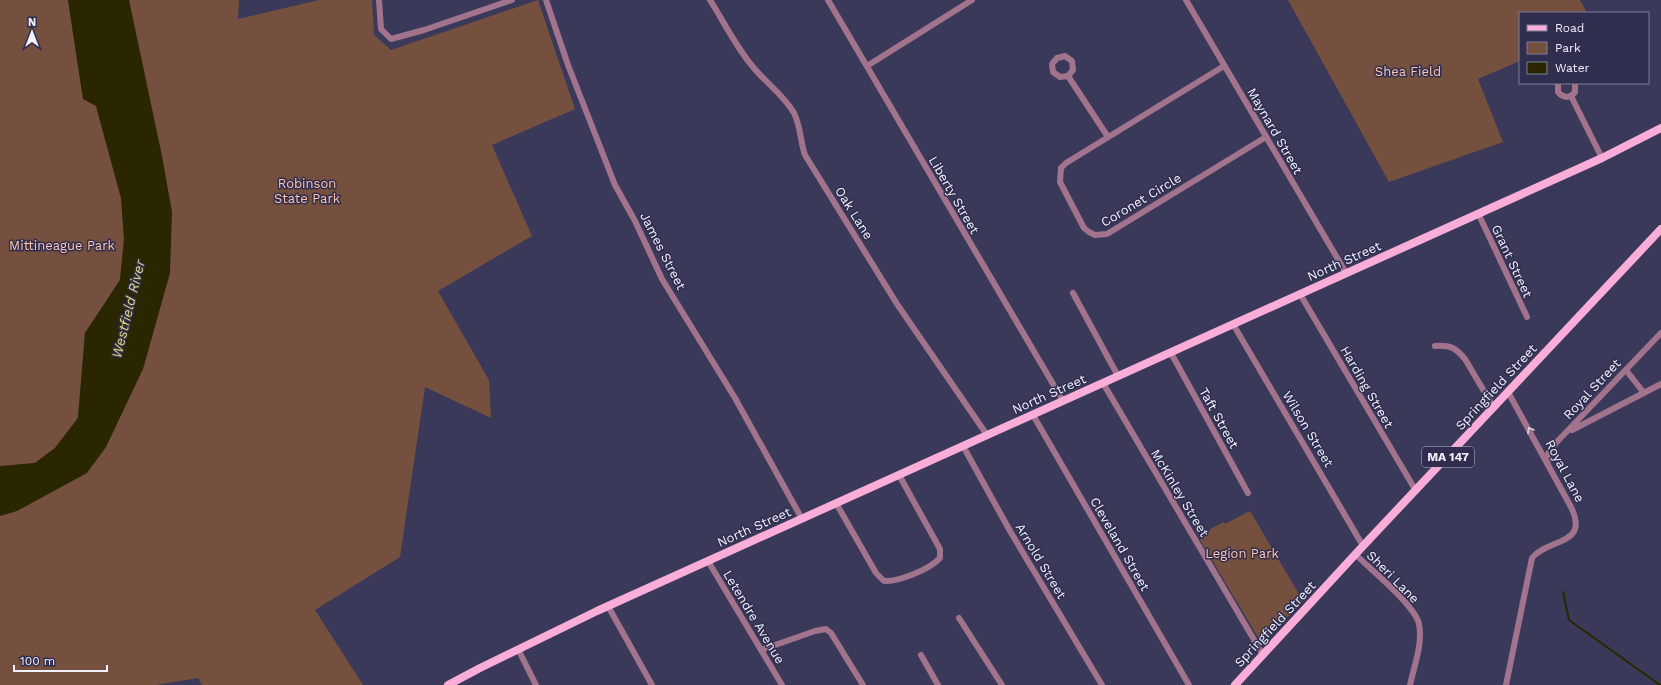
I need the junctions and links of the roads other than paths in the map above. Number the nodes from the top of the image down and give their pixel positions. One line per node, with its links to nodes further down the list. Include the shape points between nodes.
1 (379, 0): 2 (street, via 381,29 391,39)
2 (512, 0)
3 (546, 0): 45 (street, James Street, via 568,65 615,185 635,220 650,256 735,398)
4 (710, 0): 38 (street, Oak Lane, via 744,54 790,108 800,128 805,155 897,304)
5 (828, 0): 8 (street, Liberty Street)
6 (972, 0): 8 (street)
7 (1186, 0): 9 (street, Maynard Street)
8 (866, 66): 34 (street, Liberty Street)
9 (1224, 66): 15 (street, Coronet Circle); 16 (street, Maynard Street)
10 (1068, 76): 15 (street)
11 (1558, 84): 13 (street, via 1559,94)
12 (1575, 84): 13 (street, via 1576,90)
13 (1571, 96): 17 (street)
14 (1661, 128): 17 (main road, North Street)
15 (1108, 137): 16 (street, Coronet Circle, via 1066,163 1060,174 1063,189 1084,228 1088,232 1102,236)
16 (1266, 137): 20 (street, Maynard Street)
17 (1602, 158): 18 (main road, North Street)
18 (1478, 213): 20 (main road, North Street); 23 (street, Grant Street)
19 (1661, 230): 32 (main road, Springfield Street / MA 147)
20 (1346, 273): 22 (main road, North Street)
21 (1073, 293): 29 (street)
22 (1300, 294): 24 (main road, North Street); 42 (street, Harding Street)
23 (1527, 318)
24 (1233, 324): 27 (main road, North Street); 46 (street, Wilson Street)
25 (1661, 333): 28 (street, Royal Street)
26 (1435, 346): 35 (street, via 1446,345 1459,352)
27 (1170, 353): 29 (main road, North Street); 43 (street, Taft Street)
28 (1626, 370): 33 (street); 37 (street, Royal Street)
29 (1118, 376): 30 (main road, North Street)
30 (1103, 383): 34 (main road, North Street); 54 (street, McKinley Street)
31 (1661, 384): 33 (street)
32 (1508, 392): 35 (main road, Springfield Street / MA 147); 40 (street, Royal Lane, one-way to 32)
33 (1644, 393): 37 (street)
34 (1063, 401): 36 (main road, North Street)
35 (1494, 408): 42 (main road, Springfield Street / MA 147)
36 (1033, 415): 38 (main road, North Street); 63 (street, Cleveland Street)
37 (1567, 432): 40 (street, Royal Street, via 1550,450)
38 (987, 435): 39 (main road, North Street)
39 (963, 446): 41 (main road, North Street); 62 (street, Arnold Street, via 1010,531)
40 (1548, 464): 66 (street, Royal Lane, via 1574,513 1576,526 1566,540 1532,558)
41 (899, 475): 44 (main road, North Street); 44 (street, via 940,549 940,558 931,565 896,580 884,581 876,573)
42 (1416, 491): 46 (main road, Springfield Street / MA 147)
43 (1248, 493)
44 (836, 503): 45 (main road, North Street)
45 (802, 518): 48 (main road, North Street)
46 (1363, 546): 47 (main road, Springfield Street / MA 147)
47 (1355, 554): 54 (main road, Springfield Street / MA 147); 65 (street, Sheri Lane, via 1404,600 1419,623 1419,640)
48 (708, 561): 49 (main road, North Street); 52 (street, Letendre Avenue)
49 (608, 606): 51 (main road, North Street); 57 (street)
50 (958, 618): 61 (street)
51 (518, 649): 55 (main road, North Street); 56 (street)
52 (761, 650): 58 (street, Letendre Avenue); 59 (street, via 826,629 832,633)
53 (921, 655): 60 (street)
54 (1263, 655): 64 (main road, Springfield Street / MA 147)
55 (448, 685)
56 (536, 685)
57 (652, 685)
58 (782, 685)
59 (863, 685)
60 (938, 685)
61 (1002, 685)
62 (1102, 685)
63 (1189, 685)
64 (1235, 685)
65 (1410, 685)
66 (1506, 685)

